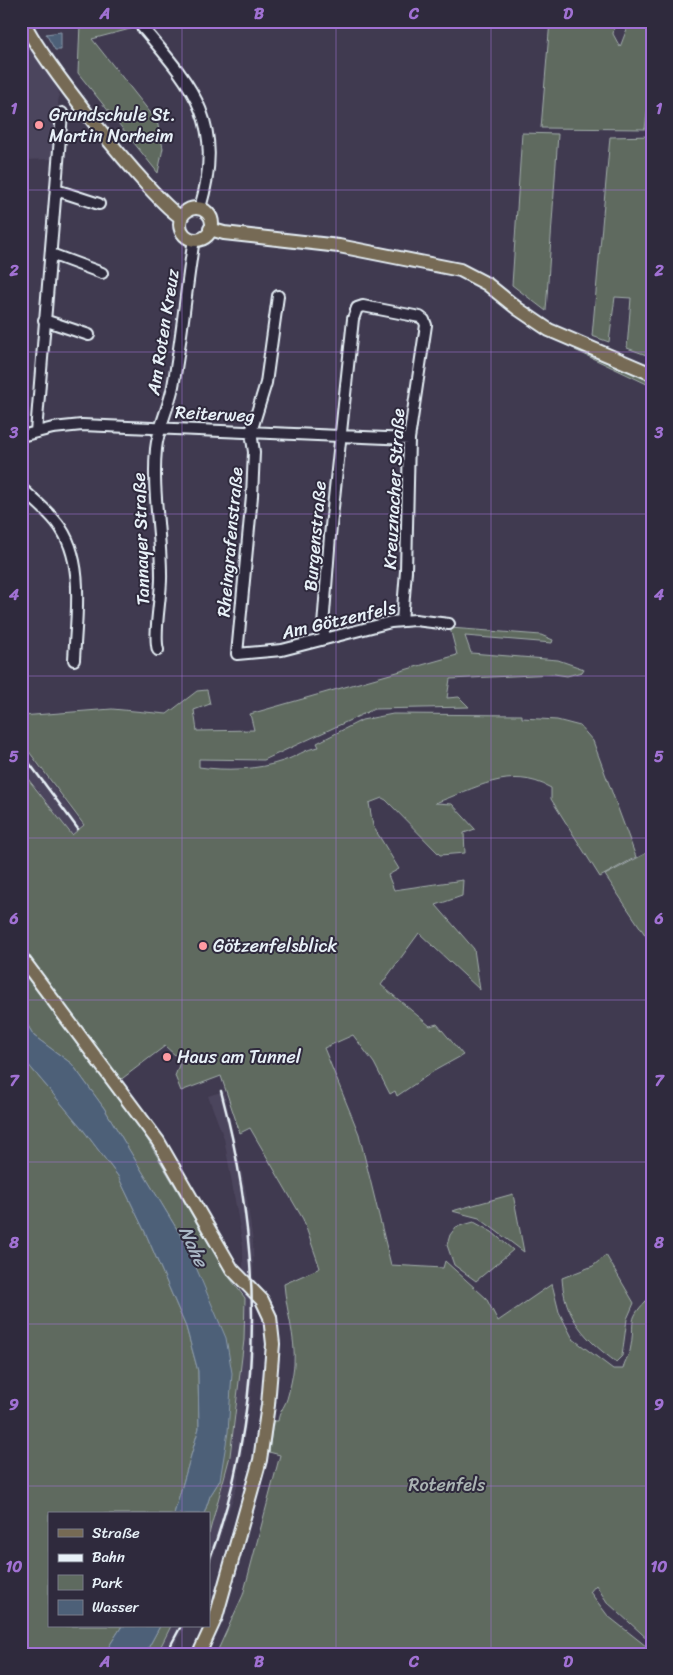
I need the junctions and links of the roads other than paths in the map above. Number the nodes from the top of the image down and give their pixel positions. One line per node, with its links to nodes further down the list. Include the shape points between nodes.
1 (24, 21): 7 (main road, via 40,52 132,168 158,199)
2 (137, 21): 6 (street, via 187,81 204,116 208,171)
3 (62, 113): 4 (street)
4 (56, 190): 5 (street); 10 (street)
5 (99, 204)
6 (200, 208): 7 (main road, via 187,210); 8 (main road, via 210,216)
7 (181, 217): 9 (main road, via 182,232)
8 (210, 229): 9 (main road, via 204,237); 16 (main road, via 339,246 451,267 487,284 549,330)
9 (194, 239): 17 (street, Am Roten Kreuz, via 173,386)
10 (51, 254): 11 (street); 13 (street)
11 (102, 273)
12 (278, 296): 19 (street, via 266,383)
13 (44, 320): 15 (street); 18 (street)
14 (426, 330): 21 (street, Burgenstraße, via 420,317 363,306 357,308 353,319); 22 (street, Kreuznacher Straße)
15 (88, 335)
16 (652, 374)
17 (159, 428): 18 (street, Reiterweg, via 82,425); 19 (street, Reiterweg); 27 (street, Tannayer Straße, via 155,464 161,574 156,637)
18 (36, 432): 20 (street, Reiterweg)
19 (251, 432): 21 (street, Reiterweg); 28 (street, Rheingrafenstraße, via 254,452 252,496)
20 (21, 436)
21 (341, 436): 22 (street, Reiterweg); 26 (street, Burgenstraße, via 323,626)
22 (409, 439): 24 (street, Kreuznacher Straße)
23 (21, 488): 29 (street, via 58,524 72,550 76,593)
24 (402, 621): 25 (street, Am Götzenfels); 26 (street, Am Götzenfels)
25 (449, 624)
26 (326, 639): 28 (street, Am Götzenfels, via 282,650)
27 (158, 650)
28 (237, 654)
29 (74, 660)
30 (21, 957): 31 (main road, via 158,1141 232,1270 262,1300 270,1317 273,1344 260,1460 216,1617)
31 (199, 1654)

